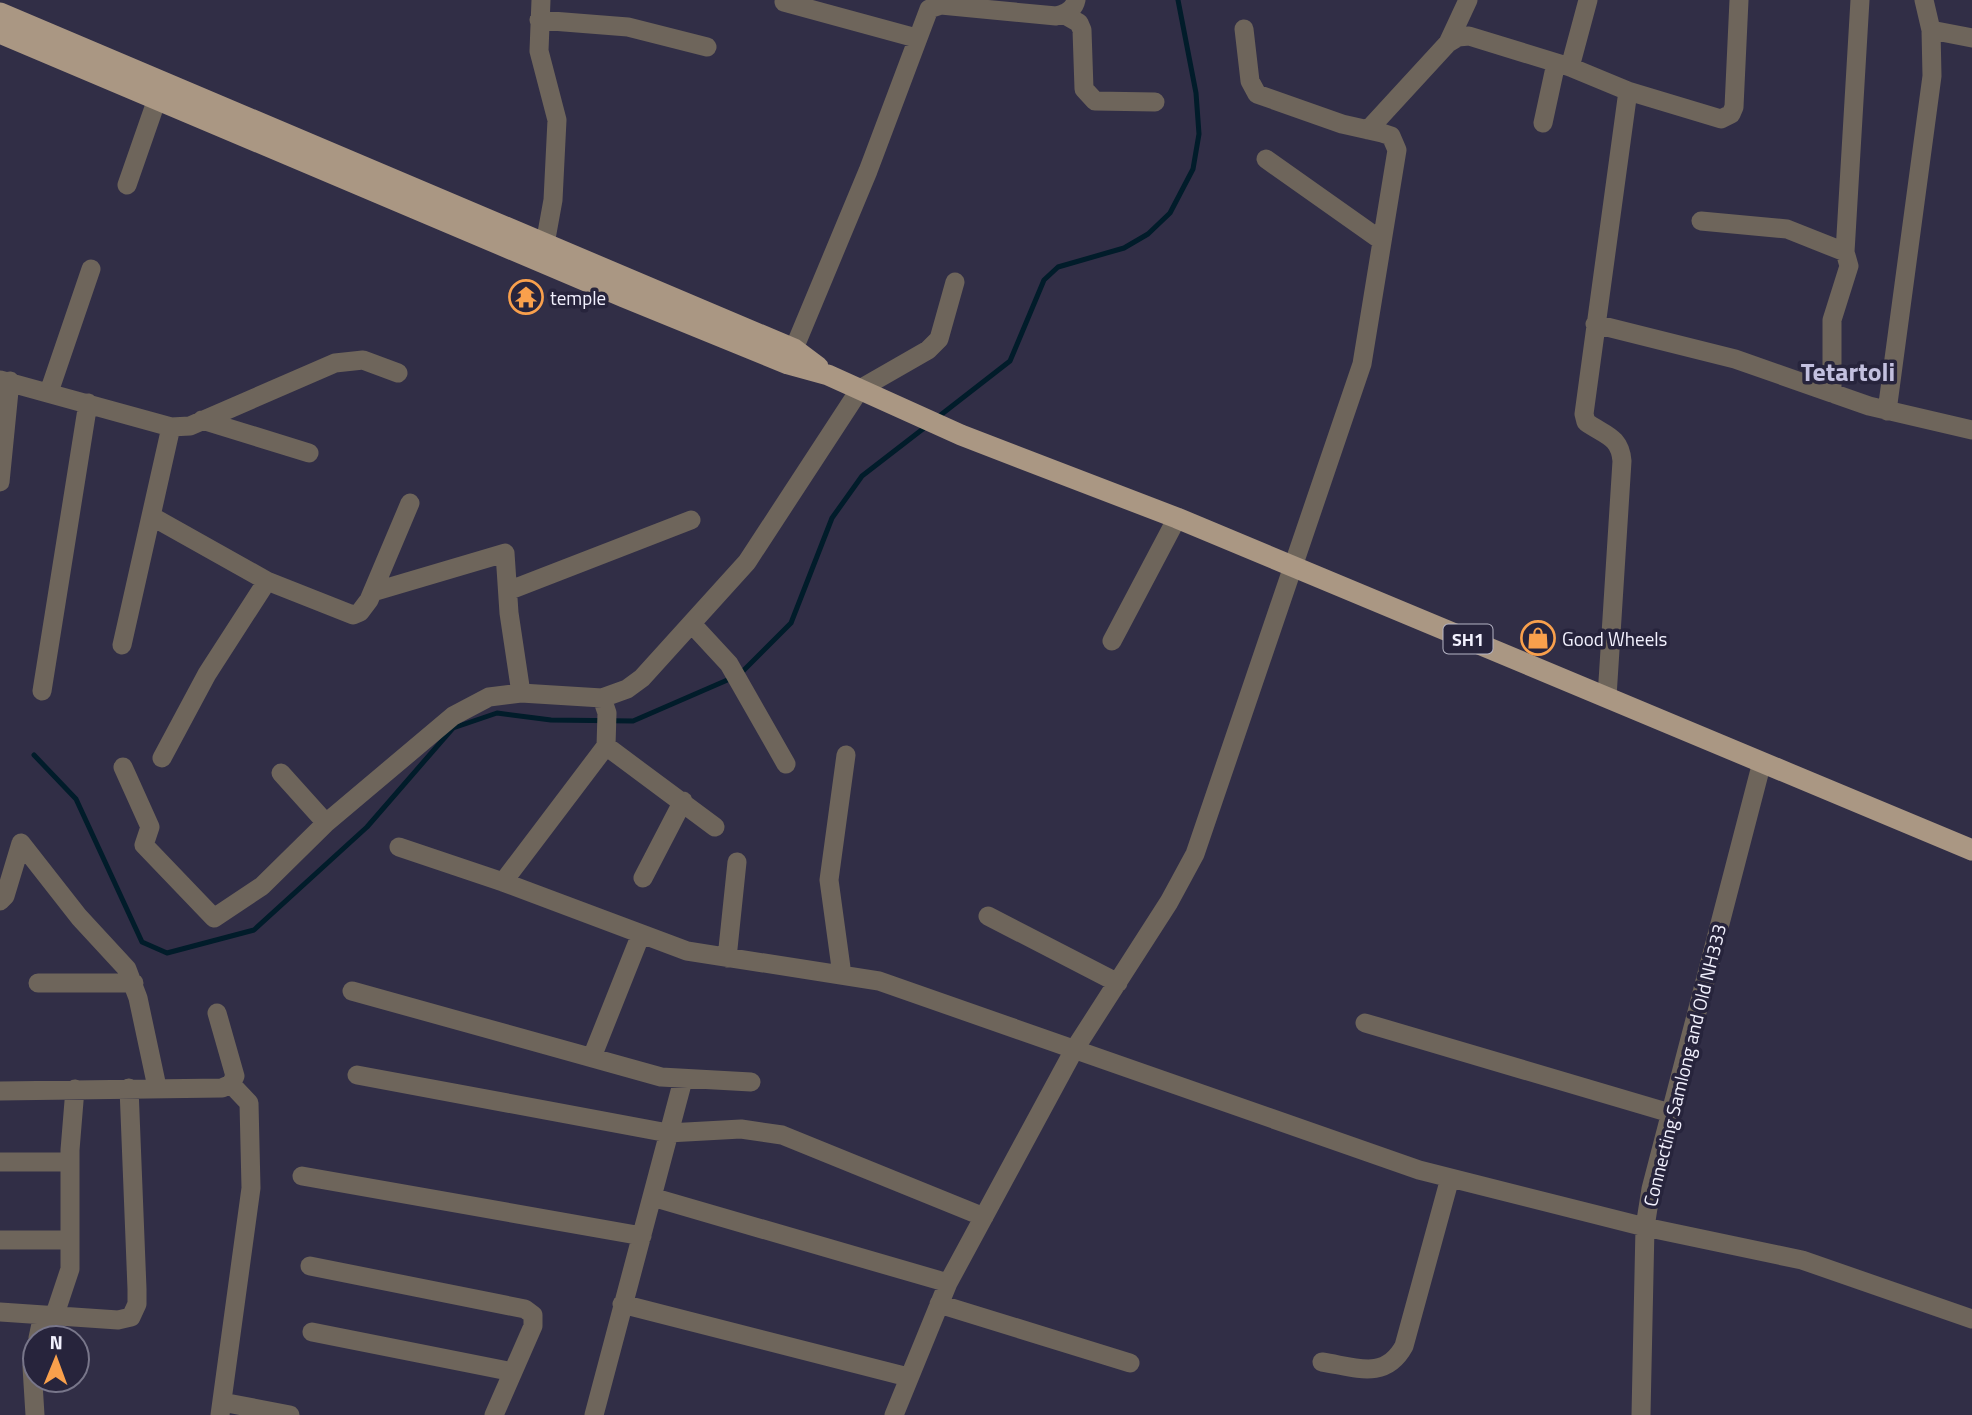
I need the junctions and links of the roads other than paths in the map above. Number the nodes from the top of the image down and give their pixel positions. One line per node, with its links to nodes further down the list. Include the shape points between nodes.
1 (1468, 0): 15 (street)
2 (1588, 0): 17 (street)
3 (1739, 0): 18 (street, via 1731,114 1721,119)
4 (1860, 0): 28 (street)
5 (1924, 0): 11 (street)
6 (784, 2): 13 (street)
7 (1071, 7): 13 (street, via 1046,16 941,5 929,9); 20 (street, via 1082,30 1088,96 1095,101)
8 (540, 10): 16 (street); 27 (street, via 539,51 557,120 553,200)
9 (0, 13): 27 (main road)
10 (1244, 29): 22 (street, via 1250,81 1257,94)
11 (1931, 30): 14 (street); 39 (street, via 1932,76)
12 (0, 33): 19 (main road)
13 (916, 38): 32 (street)
14 (1972, 38)
15 (1448, 43): 17 (street, via 1469,36); 22 (street)
16 (708, 47)
17 (1563, 65): 18 (street); 21 (street)
18 (1628, 91): 31 (street)
19 (157, 99): 24 (street); 32 (main road)
20 (1155, 102)
21 (1543, 123)
22 (1368, 130): 26 (street, via 1391,136 1397,150)
23 (1266, 159): 26 (street)
24 (127, 185)
25 (1701, 221): 28 (street, via 1787,229)
26 (1382, 241): 49 (street, via 1362,364)
27 (544, 244): 32 (main road)
28 (1845, 252): 37 (street, via 1849,266 1832,320)
29 (91, 269): 36 (street)
30 (955, 282): 35 (street, via 939,339)
31 (1595, 324): 37 (street, via 1735,359); 58 (street, via 1584,414 1586,422 1614,437 1622,461)
32 (791, 356): 35 (main road)
33 (398, 373): 40 (street, via 363,360 335,363)
34 (5, 381): 36 (street); 44 (street)
35 (860, 389): 47 (main road, SH1, via 961,435); 53 (street, via 747,562)
36 (49, 392): 38 (street)
37 (1832, 393): 39 (street)
38 (88, 403): 42 (street); 56 (street)
39 (1887, 411): 41 (street)
40 (202, 420): 42 (street); 43 (street)
41 (1971, 425)
42 (172, 427): 46 (street)
43 (309, 453)
44 (0, 482)
45 (410, 503): 52 (street)
46 (151, 516): 50 (street); 55 (street)
47 (1177, 518): 49 (main road, SH1); 54 (street)
48 (691, 520): 51 (street)
49 (1292, 566): 58 (main road, SH1); 81 (street, via 1195,854)
50 (267, 581): 52 (street, via 353,615); 62 (street, via 206,674)
51 (508, 591): 52 (street, via 505,552); 57 (street)
52 (373, 592)
53 (692, 624): 59 (street, via 642,678); 64 (street, via 729,664)
54 (1112, 641)
55 (122, 645)
56 (42, 691)
57 (521, 693): 59 (street); 68 (street, via 489,697 453,716)
58 (1607, 696): 63 (main road, SH1)
59 (605, 706): 60 (street)
60 (607, 741): 67 (street); 74 (street)
61 (846, 755): 79 (street, via 829,880)
62 (162, 758)
63 (1762, 762): 71 (main road, SH1); 96 (street, Connecting Samlong and Old NH333)
64 (786, 764)
65 (123, 767): 68 (street, via 150,827 144,845 214,918 262,886)
66 (281, 773): 68 (street)
67 (683, 801): 69 (street); 73 (street)
68 (326, 823)
69 (715, 827)
70 (400, 847): 74 (street)
71 (1972, 850)
72 (737, 862): 78 (street)
73 (643, 878)
74 (503, 882): 77 (street)
75 (0, 901): 82 (street, via 21,843 79,917 128,969)
76 (988, 916): 81 (street)
77 (641, 934): 78 (street, via 687,951); 87 (street)
78 (727, 958): 79 (street)
79 (842, 975): 86 (street, via 879,981)
80 (38, 983): 82 (street)
81 (1118, 983): 86 (street)
82 (134, 984): 92 (street)
83 (352, 991): 87 (street)
84 (217, 1013): 91 (street, via 235,1076)
85 (1365, 1023): 96 (street)
86 (1074, 1051): 101 (street); 103 (street)
87 (592, 1057): 89 (street)
88 (357, 1075): 97 (street)
89 (683, 1080): 90 (street); 97 (street)
90 (751, 1082)
91 (231, 1084): 92 (street, via 211,1091); 122 (street, via 249,1103 251,1188)
92 (157, 1087): 93 (street)
93 (129, 1088): 94 (street); 113 (street, via 136,1304 131,1317 118,1320)
94 (75, 1089): 95 (street); 98 (street)
95 (0, 1091)
96 (1670, 1113): 104 (street, Connecting Samlong and Old NH333)
97 (668, 1133): 102 (street); 103 (street, via 761,1129)
98 (70, 1161): 99 (street); 107 (street)
99 (0, 1162)
100 (302, 1176): 105 (street)
101 (1451, 1178): 104 (street); 117 (street, via 1404,1346 1396,1360 1376,1369)
102 (652, 1197): 105 (street); 109 (street)
103 (984, 1217): 109 (street)
104 (1645, 1227): 114 (street, via 1802,1260); 128 (street, Connecting Samlong and Old NH333)
105 (642, 1236): 110 (street)
106 (0, 1240): 107 (street)
107 (70, 1240): 113 (street, via 70,1269 56,1311)
108 (310, 1266): 119 (street, via 525,1309 533,1315 533,1326)
109 (948, 1283): 111 (street)
110 (622, 1304): 120 (street); 126 (street)
111 (939, 1304): 118 (street); 120 (street)
112 (0, 1312): 113 (street)
113 (50, 1316): 115 (street)
114 (1972, 1319)
115 (41, 1324)
116 (312, 1332): 119 (street)
117 (1322, 1362)
118 (1130, 1363)
119 (513, 1372): 125 (street)
120 (908, 1377): 127 (street)
121 (34, 1394): 123 (street)
122 (221, 1408): 124 (street)
123 (35, 1415)
124 (290, 1415)
125 (494, 1415)
126 (594, 1415)
127 (894, 1415)
128 (1641, 1415)

